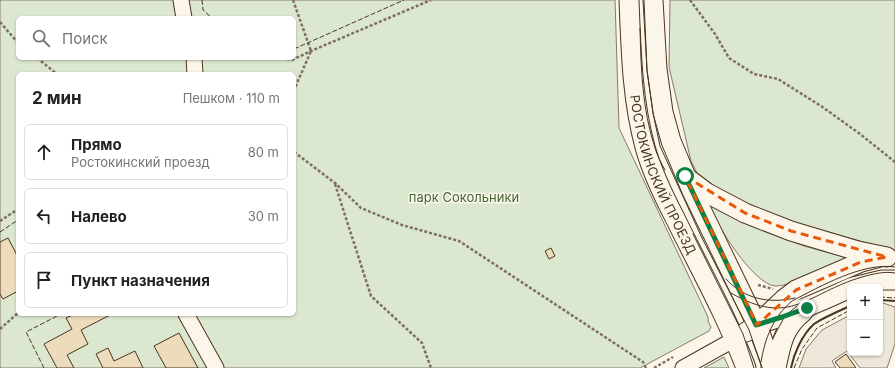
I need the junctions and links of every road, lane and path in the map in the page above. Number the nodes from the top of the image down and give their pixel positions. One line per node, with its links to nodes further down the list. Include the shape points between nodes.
1 (181, 0): 7 (street)
2 (293, 0): 10 (path)
3 (431, 0): 10 (path)
4 (629, 0): 32 (main road, РОСТОКИНСКИЙ ПРОЕЗД, via 632,74 645,149 665,198)
5 (653, 0): 19 (main road, РОСТОКИНСКИЙ ПРОЕЗД, via 657,69 663,112)
6 (690, 0): 18 (path, via 729,58 754,74 778,79 809,98)
7 (184, 16)
8 (0, 22): 9 (path)
9 (16, 41)
10 (311, 51): 11 (path); 16 (path)
11 (296, 58)
12 (40, 60): 14 (path)
13 (194, 60): 15 (street)
14 (54, 72)
15 (196, 72)
16 (296, 85)
17 (296, 154): 20 (path)
18 (895, 162)
19 (685, 176): 23 (main road, via 707,193 745,213 791,232); 30 (main road, РОСТОКИНСКИЙ ПРОЕЗД)
20 (334, 183): 34 (path, via 371,296 422,342); 35 (path, via 361,208 402,225 459,241 643,362)
21 (16, 210): 22 (path)
22 (0, 221)
23 (891, 258): 30 (main road, via 861,262 796,290)
24 (895, 280): 25 (main road)
25 (866, 284)
26 (847, 290): 27 (main road)
27 (807, 308): 30 (main road); 39 (main road, via 787,328 782,338)
28 (16, 315): 31 (path)
29 (187, 316): 33 (street)
30 (756, 325): 32 (main road); 38 (main road, РОСТОКИНСКИЙ ПРОЕЗД)
31 (0, 329)
32 (735, 339): 36 (street); 37 (main road, РОСТОКИНСКИЙ ПРОЕЗД)
33 (216, 368)
34 (431, 368)
35 (646, 368)
36 (682, 368)
37 (746, 368)
38 (772, 368)
39 (776, 368)

